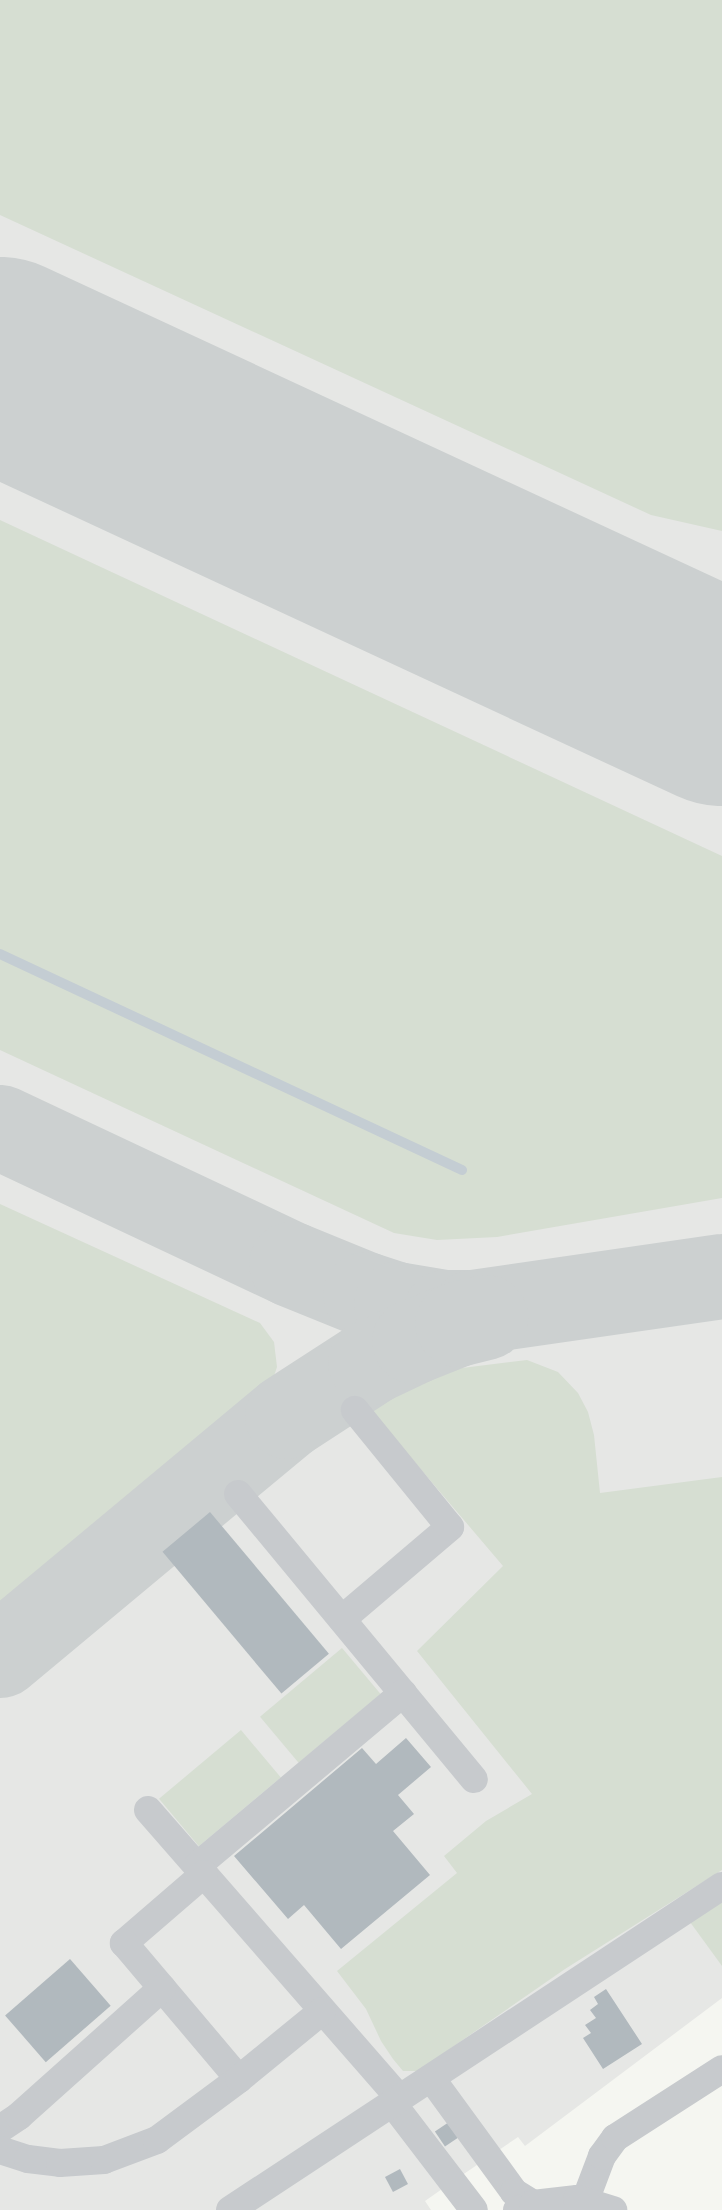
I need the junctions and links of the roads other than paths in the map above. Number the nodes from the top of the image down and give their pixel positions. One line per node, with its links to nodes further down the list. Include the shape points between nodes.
1 (356, 1410): 3 (street, via 450,1528)
2 (238, 1494): 3 (street)
3 (342, 1618): 4 (street)
4 (403, 1693): 5 (street); 7 (street)
5 (474, 1778)
6 (148, 1810): 7 (street)
7 (200, 1870): 9 (street, via 124,1943); 10 (street)
8 (722, 1886): 12 (street)
9 (162, 1988): 13 (street); 15 (street, via 19,2116)
10 (322, 2011): 13 (street); 14 (street)
11 (722, 2069): 17 (street, via 615,2138 602,2156)
12 (431, 2078): 14 (street); 18 (street)
13 (238, 2079): 16 (street, via 157,2140 104,2160 60,2163 28,2159)
14 (396, 2102): 19 (street); 20 (street)
15 (0, 2129)
16 (0, 2150)
17 (586, 2201): 18 (street, via 577,2199); 21 (street)
18 (525, 2207)
19 (230, 2210)
20 (474, 2210)
21 (613, 2210)

